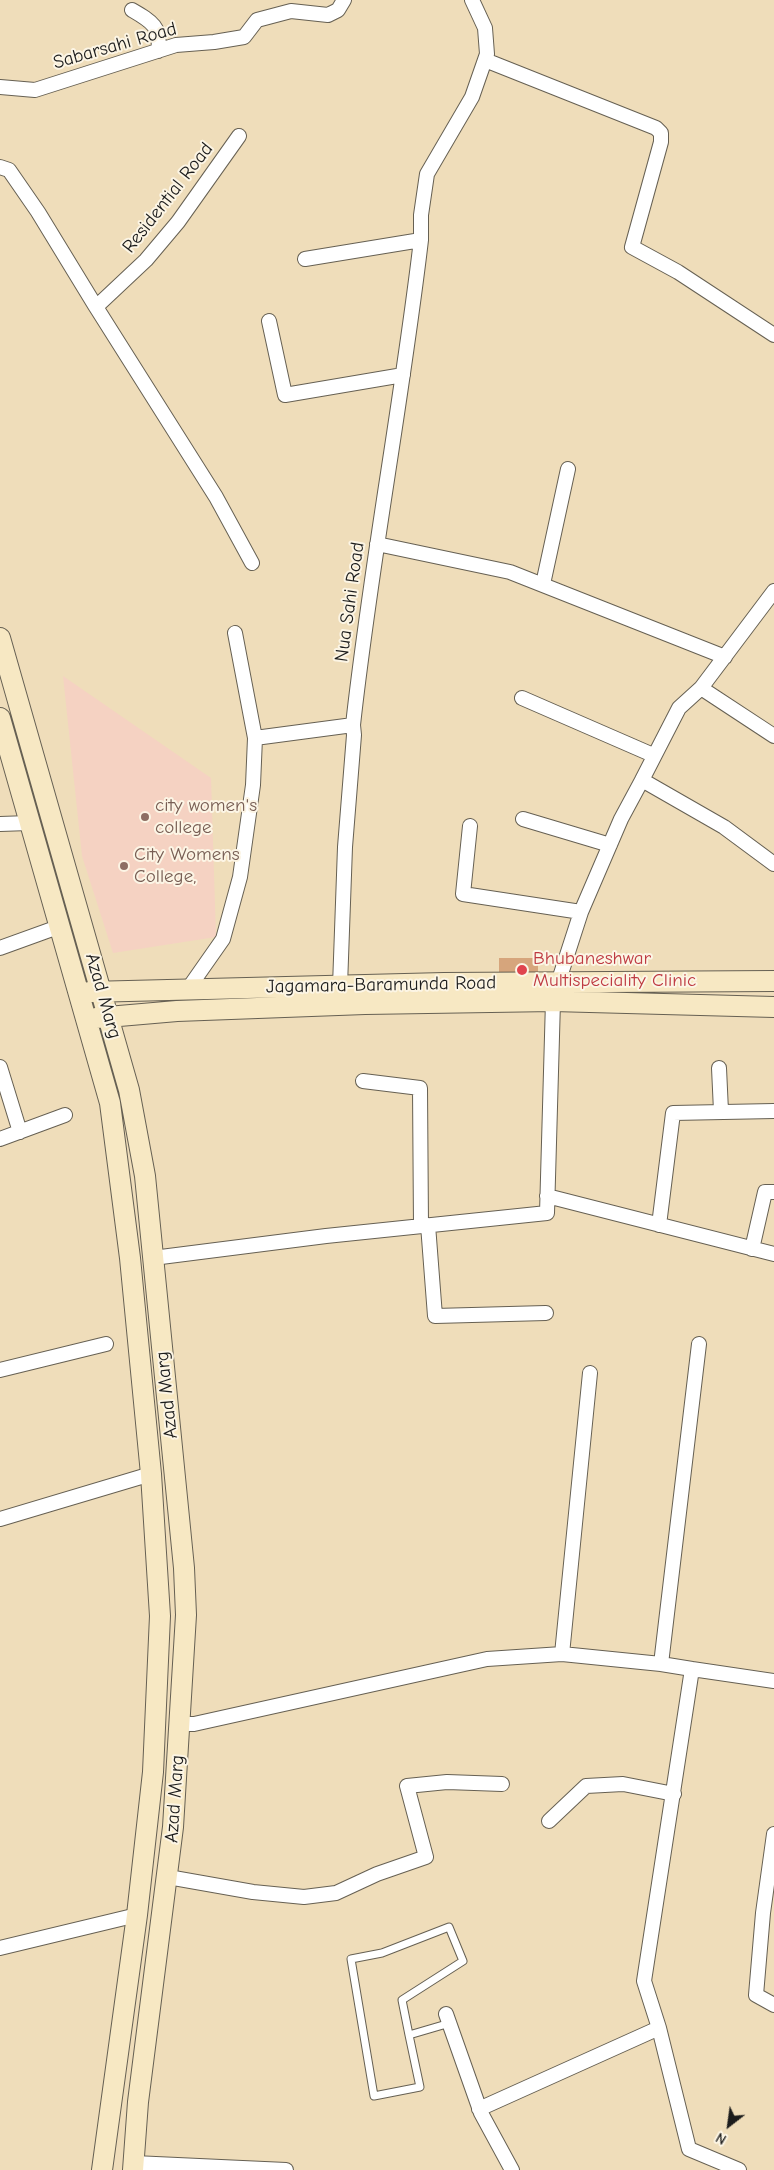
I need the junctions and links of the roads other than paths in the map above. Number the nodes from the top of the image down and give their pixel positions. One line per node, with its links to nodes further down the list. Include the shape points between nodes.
1 (344, 0): 4 (street, Sabarsahi Road, via 338,10 328,16 291,11 257,20 244,37 176,45)
2 (472, 0): 5 (street, Nua Sahi Road, via 485,28)
3 (132, 10): 4 (street, via 157,29 160,38)
4 (158, 51): 6 (street, Sabarsahi Road, via 35,90)
5 (485, 60): 9 (street, Nua Sahi Road, via 472,97 427,174); 13 (street, via 656,128 661,133 661,142 632,247 678,272)
6 (0, 87)
7 (239, 136): 11 (street, Residential Road, via 178,222 146,260)
8 (0, 167): 11 (street, via 9,170 38,212)
9 (421, 240): 10 (street); 14 (street, Nua Sahi Road)
10 (305, 259)
11 (96, 307): 17 (street, via 216,497)
12 (269, 321): 14 (street, via 285,395)
13 (774, 335)
14 (402, 375): 16 (street, Nua Sahi Road)
15 (568, 469): 18 (street)
16 (377, 544): 18 (street, via 510,572); 26 (street, Nua Sahi Road)
17 (252, 563)
18 (543, 584): 22 (street)
19 (773, 594): 22 (street)
20 (235, 633): 28 (street)
21 (0, 638): 45 (street, Azad Marg)
22 (724, 657): 23 (street)
23 (701, 688): 27 (street); 29 (street, via 679,708)
24 (522, 698): 29 (street)
25 (0, 718): 32 (street, Azad Marg)
26 (353, 724): 28 (street); 43 (street, Nua Sahi Road)
27 (774, 736)
28 (255, 738): 44 (street, via 253,785 238,886 223,939)
29 (653, 755): 30 (street)
30 (642, 780): 35 (street); 36 (street, via 724,827)
31 (523, 819): 35 (street)
32 (29, 823): 33 (street); 38 (street, Azad Marg)
33 (0, 824)
34 (470, 826): 37 (street, via 463,894)
35 (610, 845): 37 (street)
36 (774, 864)
37 (581, 912): 46 (street)
38 (58, 927): 39 (street); 47 (street, Azad Marg)
39 (37, 936): 40 (street); 41 (street)
40 (0, 938)
41 (0, 948)
42 (774, 981): 46 (street, Jagamara-Baramunda Road)
43 (340, 986): 44 (street, Jagamara-Baramunda Road); 46 (street, Jagamara-Baramunda Road)
44 (188, 989): 45 (street, Jagamara-Baramunda Road)
45 (102, 991): 47 (street, Jagamara-Baramunda Road); 49 (street, Azad Marg)
46 (556, 992): 48 (street, Jagamara-Baramunda Road); 49 (street, Jagamara-Baramunda Road); 60 (street)
47 (78, 993): 50 (street, Azad Marg)
48 (774, 1007)
49 (109, 1017): 50 (street, Jagamara-Baramunda Road); 65 (street, Azad Marg, via 133,1109 145,1176)
50 (86, 1019): 71 (street, Azad Marg, via 110,1103 118,1156)
51 (0, 1067): 57 (street)
52 (719, 1068): 54 (street)
53 (363, 1081): 61 (street, via 420,1088)
54 (721, 1111): 55 (street); 62 (street, via 673,1113)
55 (774, 1111)
56 (66, 1116): 57 (street)
57 (20, 1132): 58 (street)
58 (0, 1139)
59 (774, 1192): 63 (street, via 765,1192)
60 (547, 1196): 61 (street, via 547,1213); 62 (street)
61 (424, 1225): 65 (street); 66 (street, via 435,1316)
62 (659, 1225): 63 (street)
63 (752, 1249): 64 (street)
64 (774, 1254)
65 (154, 1258): 77 (street, Azad Marg, via 184,1568 186,1615)
66 (546, 1313)
67 (106, 1344): 69 (street)
68 (699, 1344): 74 (street)
69 (0, 1370)
70 (590, 1373): 73 (street)
71 (151, 1474): 72 (street); 84 (street, Azad Marg, via 160,1616 153,1772)
72 (0, 1519)
73 (562, 1654): 74 (street); 77 (street, via 486,1659 194,1724)
74 (661, 1664): 75 (street)
75 (692, 1670): 76 (street); 79 (street)
76 (774, 1681)
77 (180, 1724): 83 (street, Azad Marg)
78 (502, 1784): 83 (street, via 447,1782 407,1786 426,1857 336,1893 304,1897)
79 (674, 1794): 80 (street, via 623,1784 586,1786); 89 (street, via 644,1981)
80 (549, 1822)
81 (774, 1834): 82 (street)
82 (772, 1858): 85 (street)
83 (168, 1877): 92 (street, Azad Marg, via 138,2102)
84 (137, 1915): 86 (street); 93 (street, Azad Marg)
85 (769, 1916): 87 (street, via 756,1995)
86 (0, 1948)
87 (774, 2005)
88 (448, 2018): 90 (lane); 91 (street)
89 (659, 2028): 91 (street); 96 (street, via 689,2149)
90 (409, 2035): 90 (lane, via 420,2087 374,2096 351,1959 382,1953 449,1927 463,1961 402,2000)
91 (479, 2109): 95 (street)
92 (133, 2166): 94 (street)
93 (102, 2170)
94 (286, 2170)
95 (512, 2170)
96 (739, 2170)

